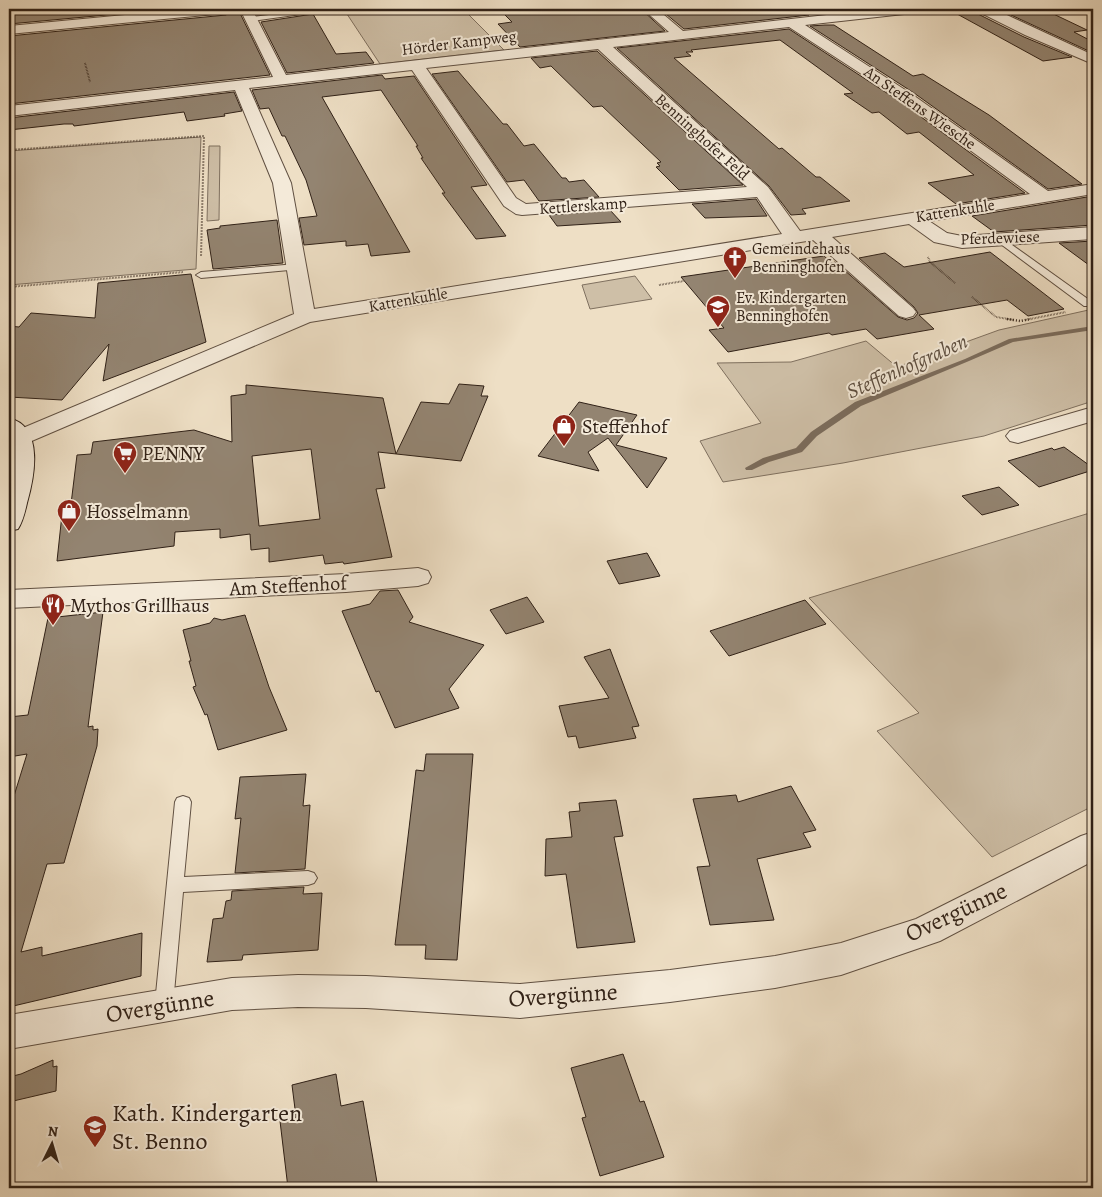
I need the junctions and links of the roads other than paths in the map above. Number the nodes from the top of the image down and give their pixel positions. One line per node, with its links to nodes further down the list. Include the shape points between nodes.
1 (226, 9): 9 (street)
2 (334, 9): 7 (lane)
3 (649, 9): 10 (street)
4 (913, 9): 6 (street, Hörder Kampweg)
5 (984, 9): 12 (street)
6 (886, 10): 8 (street, Hörder Kampweg)
7 (249, 14): 14 (street)
8 (792, 23): 10 (street, Hörder Kampweg); 19 (street, An Steffens Wiesche, via 908,98)
9 (9, 30)
10 (680, 35): 11 (street, Hörder Kampweg)
11 (601, 44): 13 (street, Hörder Kampweg); 18 (street, Benninghofer Feld)
12 (1093, 60)
13 (417, 66): 14 (street, Hörder Kampweg); 18 (street, Kettlerskamp, via 510,202 522,210)
14 (282, 81): 15 (street, Hörder Kampweg)
15 (241, 86): 16 (street, Hörder Kampweg); 25 (street, via 282,184)
16 (9, 111)
17 (1093, 189): 19 (street, Kattenkuhle)
18 (762, 192): 23 (street, Benninghofer Feld)
19 (1045, 197): 20 (street, Kattenkuhle)
20 (912, 218): 21 (street, Kattenkuhle); 24 (street, Pferdewiese, via 941,238 962,242)
21 (816, 233): 23 (street, Kattenkuhle); 28 (street)
22 (1093, 233): 24 (street, Pferdewiese)
23 (795, 236): 29 (street, Kattenkuhle)
24 (1001, 240): 27 (lane)
25 (297, 267): 26 (lane); 29 (street)
26 (201, 273)
27 (1088, 304)
28 (906, 312)
29 (305, 317): 31 (street, Kattenkuhle)
30 (1093, 414): 32 (street)
31 (14, 432): 33 (street, via 23,449)
32 (1018, 436)
33 (9, 523)
34 (418, 577): 35 (street, Am Steffenhof)
35 (9, 599)
36 (183, 802): 39 (lane)
37 (1093, 845): 40 (street, Overgünne, via 927,930 841,959 775,972 520,1000 298,991 232,994)
38 (308, 878): 39 (lane)
39 (176, 885): 40 (lane)
40 (164, 1004): 41 (street, Overgünne)
41 (9, 1032)

